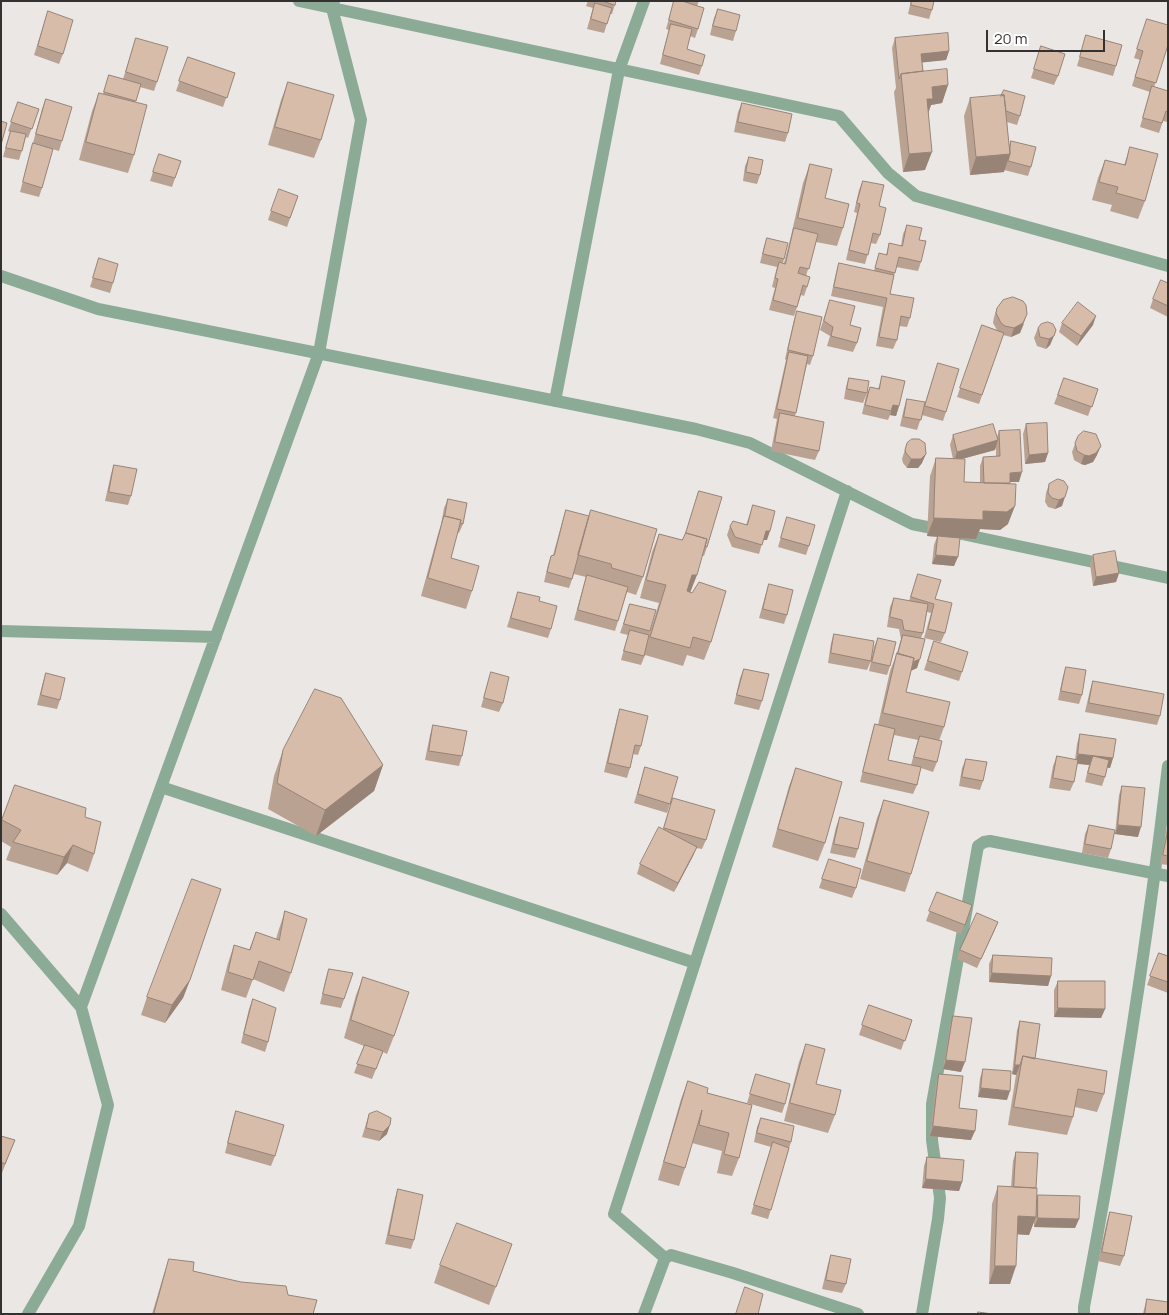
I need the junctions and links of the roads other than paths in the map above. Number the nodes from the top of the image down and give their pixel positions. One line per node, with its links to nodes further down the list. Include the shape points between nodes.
1 (299, 1): 3 (street)
2 (644, 1): 4 (street)
3 (333, 5): 4 (street); 7 (street, via 361,120)
4 (619, 70): 5 (street, via 839,116 888,173 916,196); 8 (street)
5 (1168, 266)
6 (1, 276): 7 (street, via 98,309)
7 (319, 353): 8 (street); 12 (street)
8 (554, 401): 9 (street, via 696,429 750,444)
9 (847, 492): 10 (street, via 912,524); 17 (street)
10 (1168, 578)
11 (1, 631): 12 (street)
12 (216, 637): 14 (street)
13 (1168, 766): 15 (street)
14 (161, 787): 17 (street); 18 (street)
15 (1162, 875): 23 (street, via 990,841 978,846 932,1104 932,1140 940,1198); 24 (street)
16 (1, 914): 18 (street)
17 (695, 963): 19 (street, via 614,1214)
18 (81, 1007): 20 (street, via 108,1105 79,1226)
19 (665, 1258): 21 (street); 22 (street, via 671,1255)
20 (28, 1314)
21 (644, 1314)
22 (858, 1314)
23 (922, 1314)
24 (1084, 1314)

